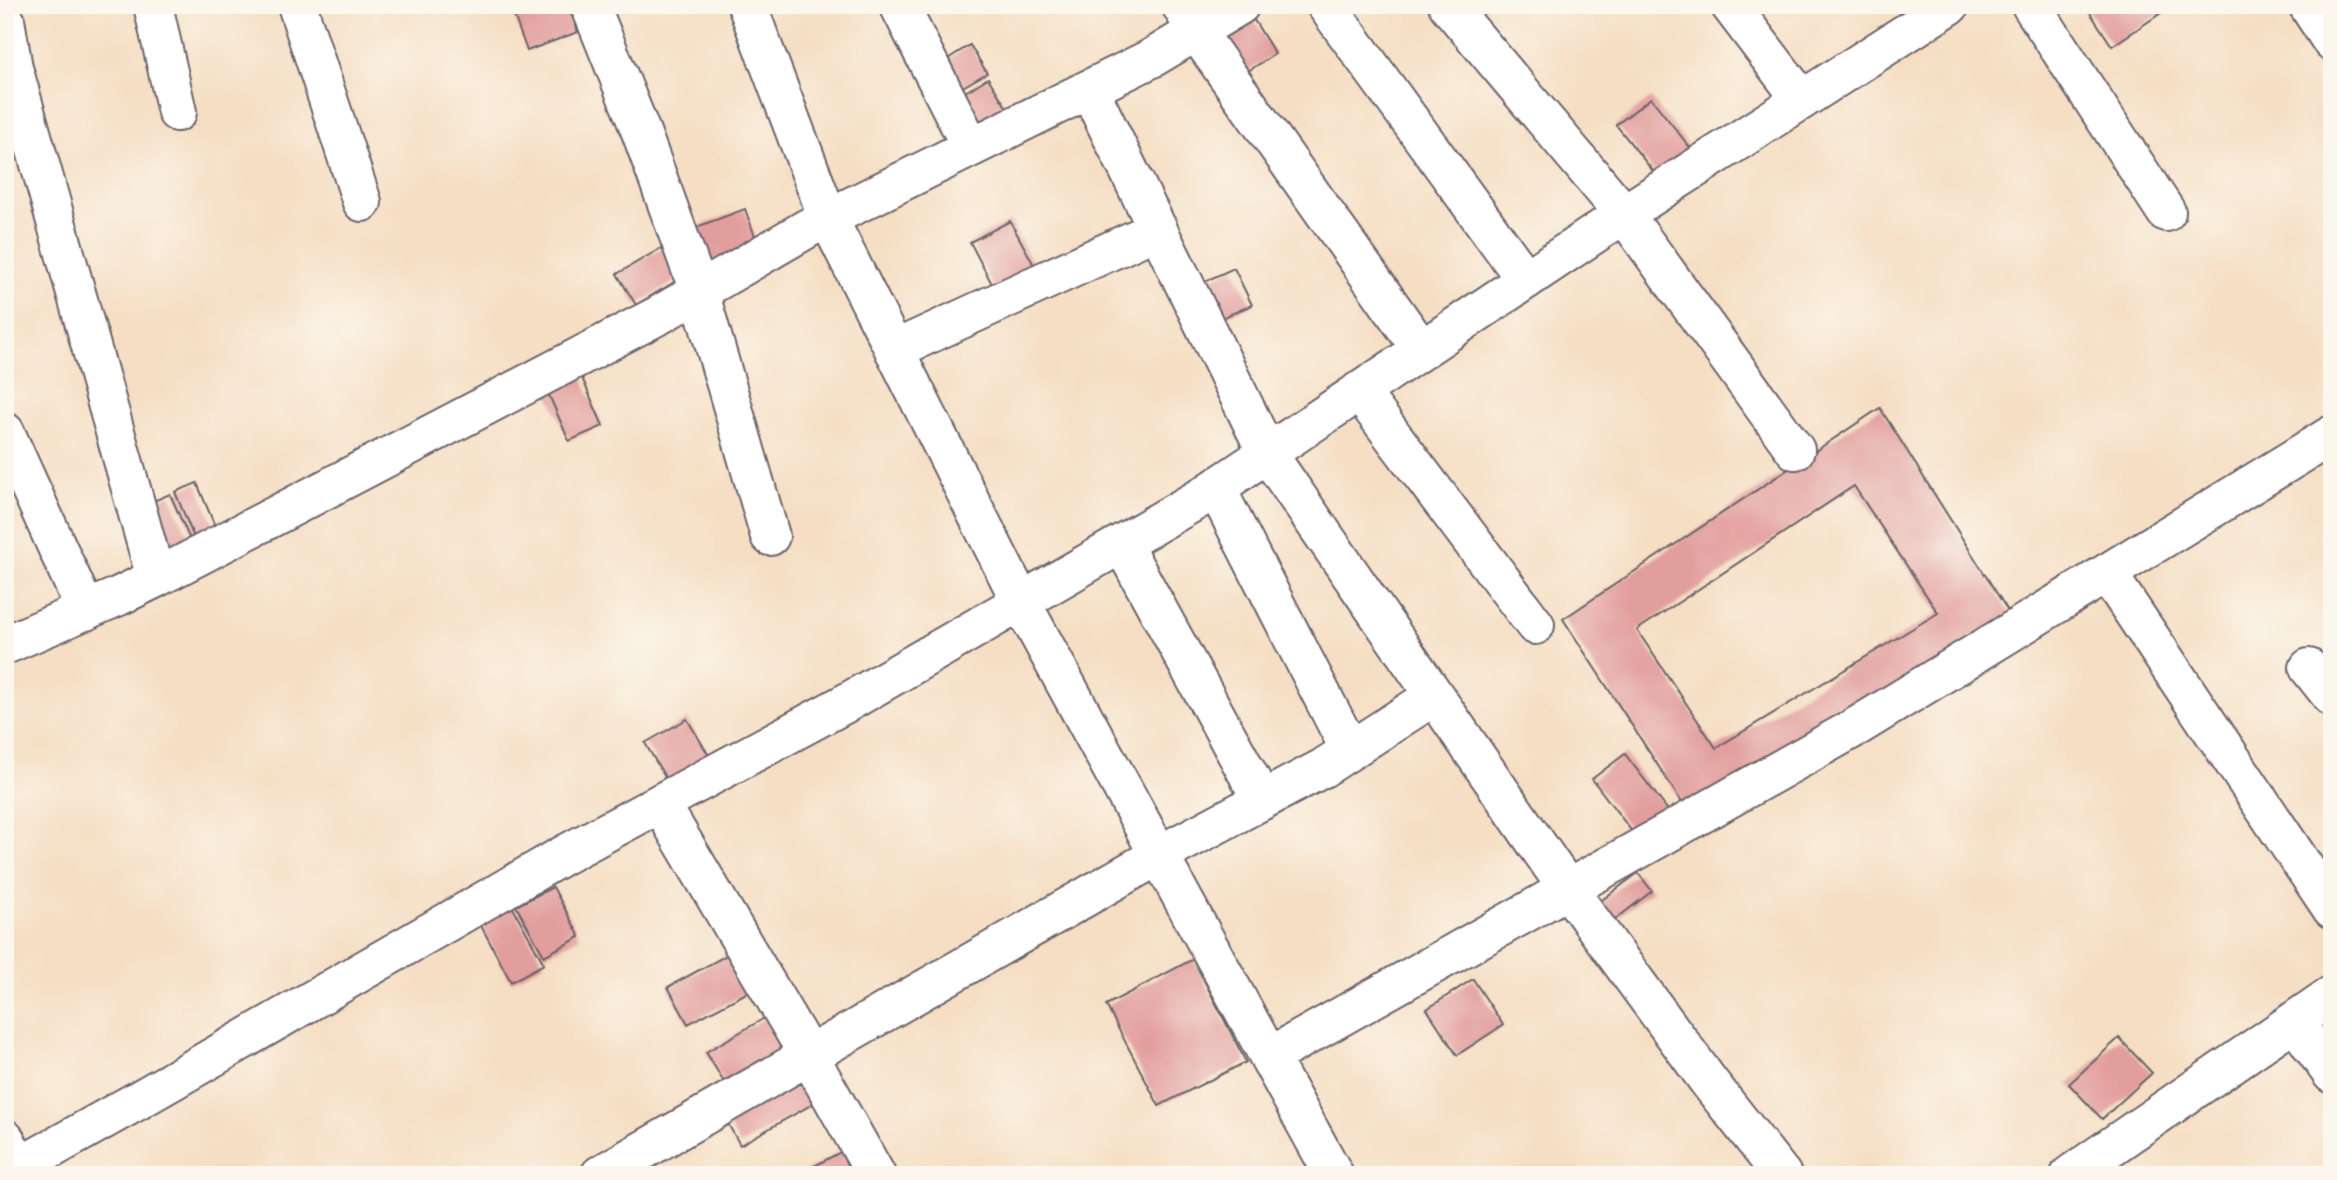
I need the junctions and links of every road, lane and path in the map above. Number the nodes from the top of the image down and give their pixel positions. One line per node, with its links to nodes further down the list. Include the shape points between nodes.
1 (153, 5): 19 (street)
2 (297, 5): 21 (street)
3 (590, 5): 27 (street)
4 (747, 5): 24 (street)
5 (899, 5): 20 (street)
6 (1240, 5): 13 (street)
7 (1326, 5): 26 (street)
8 (1448, 5): 23 (street)
9 (1730, 5): 18 (street)
10 (1950, 5): 18 (street)
11 (2031, 5): 22 (street)
12 (2308, 5): 15 (street)
13 (1189, 18): 17 (street, via 1152,58); 28 (street)
14 (5, 20): 16 (street)
15 (2332, 42)
16 (9, 69): 39 (street)
17 (1089, 89): 20 (street); 25 (street)
18 (1802, 100): 23 (street)
19 (177, 112)
20 (971, 147): 24 (street)
21 (362, 202)
22 (2166, 212)
23 (1624, 214): 26 (street); 33 (street)
24 (828, 218): 27 (street); 29 (street)
25 (1158, 229): 29 (street); 34 (street)
26 (1527, 280): 28 (street)
27 (699, 291): 36 (street); 39 (street)
28 (1421, 349): 30 (street)
29 (894, 350): 40 (street)
30 (1359, 391): 34 (street); 42 (street)
31 (5, 432): 41 (street)
32 (2331, 436): 38 (street)
33 (1795, 450)
34 (1267, 453): 35 (street); 44 (street)
35 (1216, 488): 37 (street); 45 (street)
36 (770, 536)
37 (1122, 544): 40 (street); 46 (street)
38 (2106, 573): 49 (street, via 1856,727); 50 (street)
39 (156, 578): 41 (street)
40 (1021, 602): 47 (street); 48 (street)
41 (86, 611): 43 (street)
42 (1535, 625)
43 (5, 645)
44 (1434, 696): 45 (street); 49 (street)
45 (1350, 750): 46 (street)
46 (1262, 800): 48 (street)
47 (660, 803): 53 (street); 56 (street)
48 (1159, 855): 53 (street); 54 (street)
49 (1567, 888): 54 (street); 57 (street)
50 (2332, 909)
51 (2332, 995): 52 (street)
52 (2295, 1021): 55 (street); 61 (street)
53 (809, 1056): 58 (street); 59 (street)
54 (1269, 1057): 60 (street)
55 (2332, 1074)
56 (13, 1164)
57 (1768, 1170)
58 (600, 1175)
59 (876, 1175)
60 (1334, 1175)
61 (2070, 1175)

